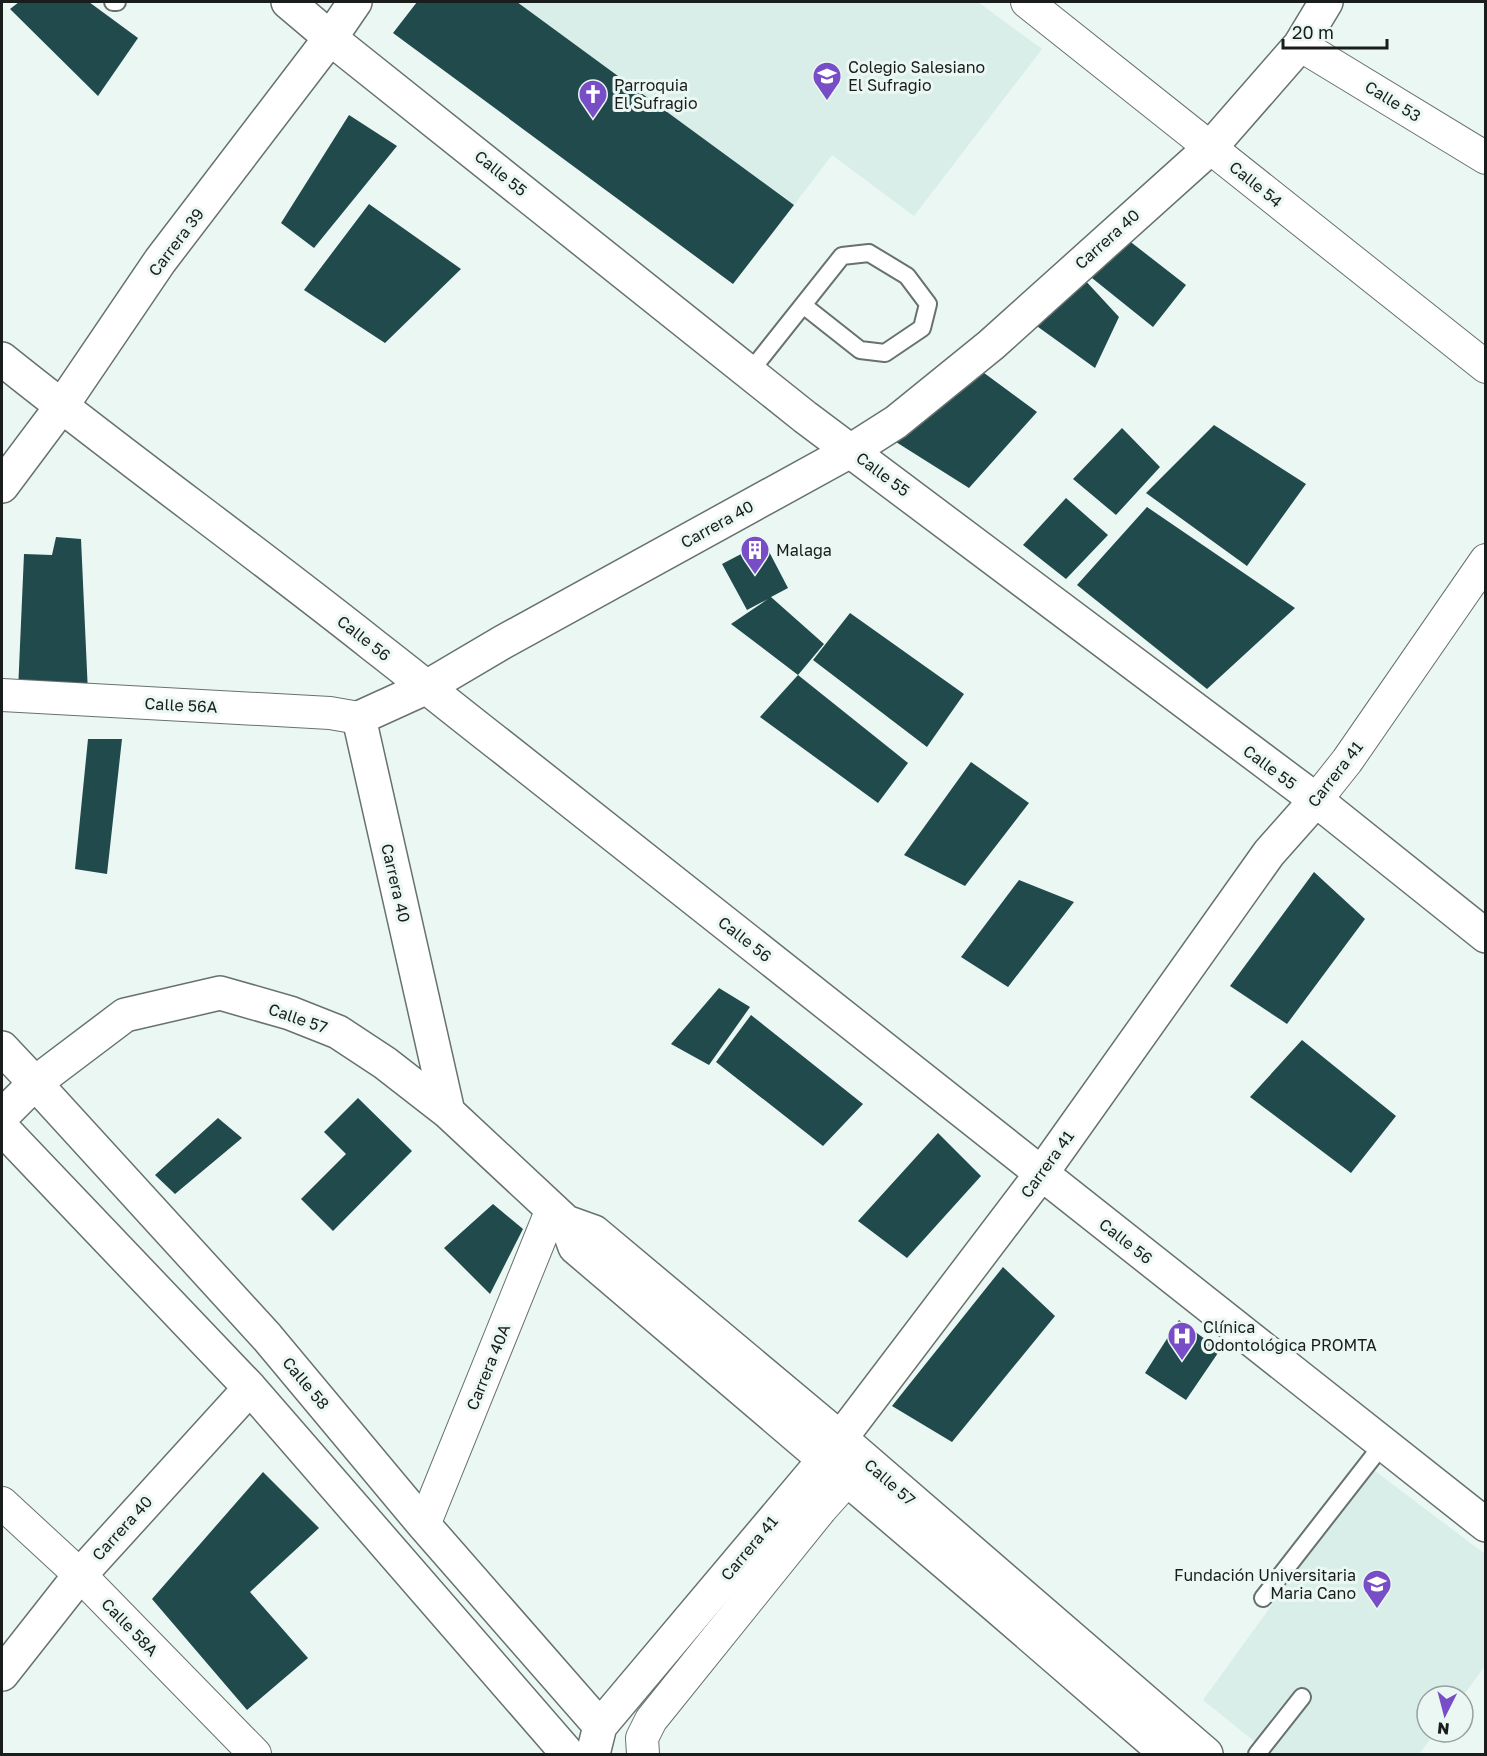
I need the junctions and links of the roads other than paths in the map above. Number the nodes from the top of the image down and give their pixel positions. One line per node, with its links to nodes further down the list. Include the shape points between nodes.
1 (288, 2): 5 (street, Calle 55)
2 (355, 2): 5 (street, Carrera 39)
3 (1027, 2): 7 (street, Calle 54)
4 (1326, 2): 6 (street, Carrera 40)
5 (331, 37): 12 (street, Calle 55); 13 (street, Carrera 39, via 160,261)
6 (1300, 45): 7 (street, Carrera 40); 8 (street, Calle 53)
7 (1210, 148): 11 (street, Calle 54); 14 (street, Carrera 40, via 991,345 896,422)
8 (1485, 158)
9 (803, 305): 9 (lane, via 842,256 869,253 907,276 928,304 922,328 885,352 860,350); 12 (lane)
10 (2, 359): 13 (street, Calle 56)
11 (1485, 367)
12 (749, 373): 14 (street, Calle 55)
13 (61, 407): 15 (street, Carrera 39); 17 (street, Calle 56)
14 (852, 450): 17 (street, Carrera 40); 20 (street, Calle 55)
15 (2, 486)
16 (1485, 560): 20 (street, Carrera 41)
17 (425, 688): 19 (street, Carrera 40); 27 (street, Calle 56)
18 (2, 695): 19 (street, Calle 56A, via 330,713)
19 (359, 718): 24 (street, Carrera 40)
20 (1316, 800): 21 (street, Calle 55); 27 (street, Carrera 41, via 1269,853)
21 (1485, 936)
22 (2, 1048): 23 (street, Calle 58)
23 (35, 1083): 24 (street, Calle 57, via 125,1015 220,993 338,1032); 25 (street, Calle 57); 33 (street, Calle 58, via 267,1337)
24 (448, 1112): 28 (street, Calle 57)
25 (2, 1116)
26 (2, 1128): 29 (street)
27 (1041, 1174): 30 (street, Calle 56); 31 (street, Carrera 41)
28 (559, 1216): 31 (street, Calle 57, via 574,1247); 33 (street, Carrera 40A)
29 (250, 1388): 35 (street, Carrera 40); 44 (street)
30 (1383, 1444): 34 (street, Calle 56); 36 (lane)
31 (844, 1460): 38 (street, Carrera 41); 42 (street, Carrera 41, via 821,1509 651,1720); 45 (street, Calle 57); 46 (street, Calle 57)
32 (2, 1503): 35 (street, Calle 58A)
33 (424, 1525): 39 (street, Calle 58)
34 (1485, 1525)
35 (80, 1575): 37 (street, Carrera 40); 43 (street, Calle 58A)
36 (1263, 1598)
37 (2, 1674)
38 (634, 1685): 39 (street, via 602,1693); 41 (street, Carrera 41)
39 (568, 1689): 41 (street, Calle 58)
40 (1302, 1697): 47 (lane)
41 (597, 1740)
42 (642, 1746)
43 (255, 1755)
44 (568, 1755)
45 (1167, 1755)
46 (1206, 1755)
47 (1257, 1755)

